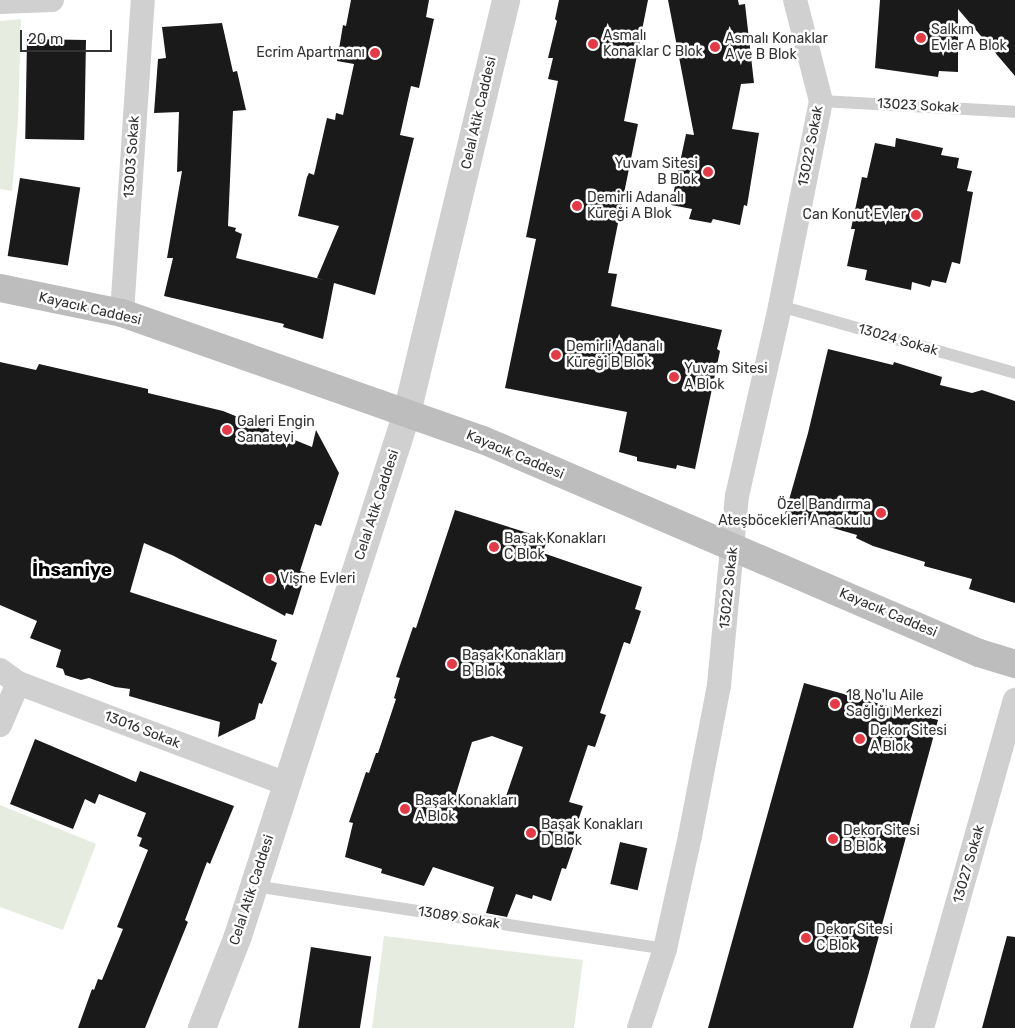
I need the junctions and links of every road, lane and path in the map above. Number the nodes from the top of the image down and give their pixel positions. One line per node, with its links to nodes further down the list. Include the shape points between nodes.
1 (52, 0): 5 (street)
2 (143, 0): 10 (street, 13003 Sokak)
3 (506, 0): 12 (street, Celal Atik Caddesi)
4 (796, 0): 6 (street, 13022 Sokak)
5 (0, 2)
6 (821, 101): 7 (lane, 13023 Sokak); 9 (street, 13022 Sokak)
7 (1015, 112)
8 (0, 288): 10 (main road, Kayacık Caddesi)
9 (780, 306): 11 (lane, 13024 Sokak); 13 (street, 13022 Sokak, via 737,496)
10 (122, 313): 12 (main road, Kayacık Caddesi)
11 (1015, 373)
12 (408, 413): 13 (main road, Kayacık Caddesi, via 483,440); 18 (street, Celal Atik Caddesi)
13 (733, 547): 14 (main road, Kayacık Caddesi, via 979,653); 20 (street, 13022 Sokak, via 719,684)
14 (1015, 664)
15 (9, 677): 17 (street); 18 (street, 13016 Sokak)
16 (1015, 700): 23 (street, 13027 Sokak)
17 (0, 725)
18 (287, 784): 19 (street, Celal Atik Caddesi)
19 (254, 886): 20 (lane, 13089 Sokak); 21 (street, Celal Atik Caddesi)
20 (664, 949): 22 (street, 13022 Sokak)
21 (202, 1028)
22 (639, 1028)
23 (922, 1028)

